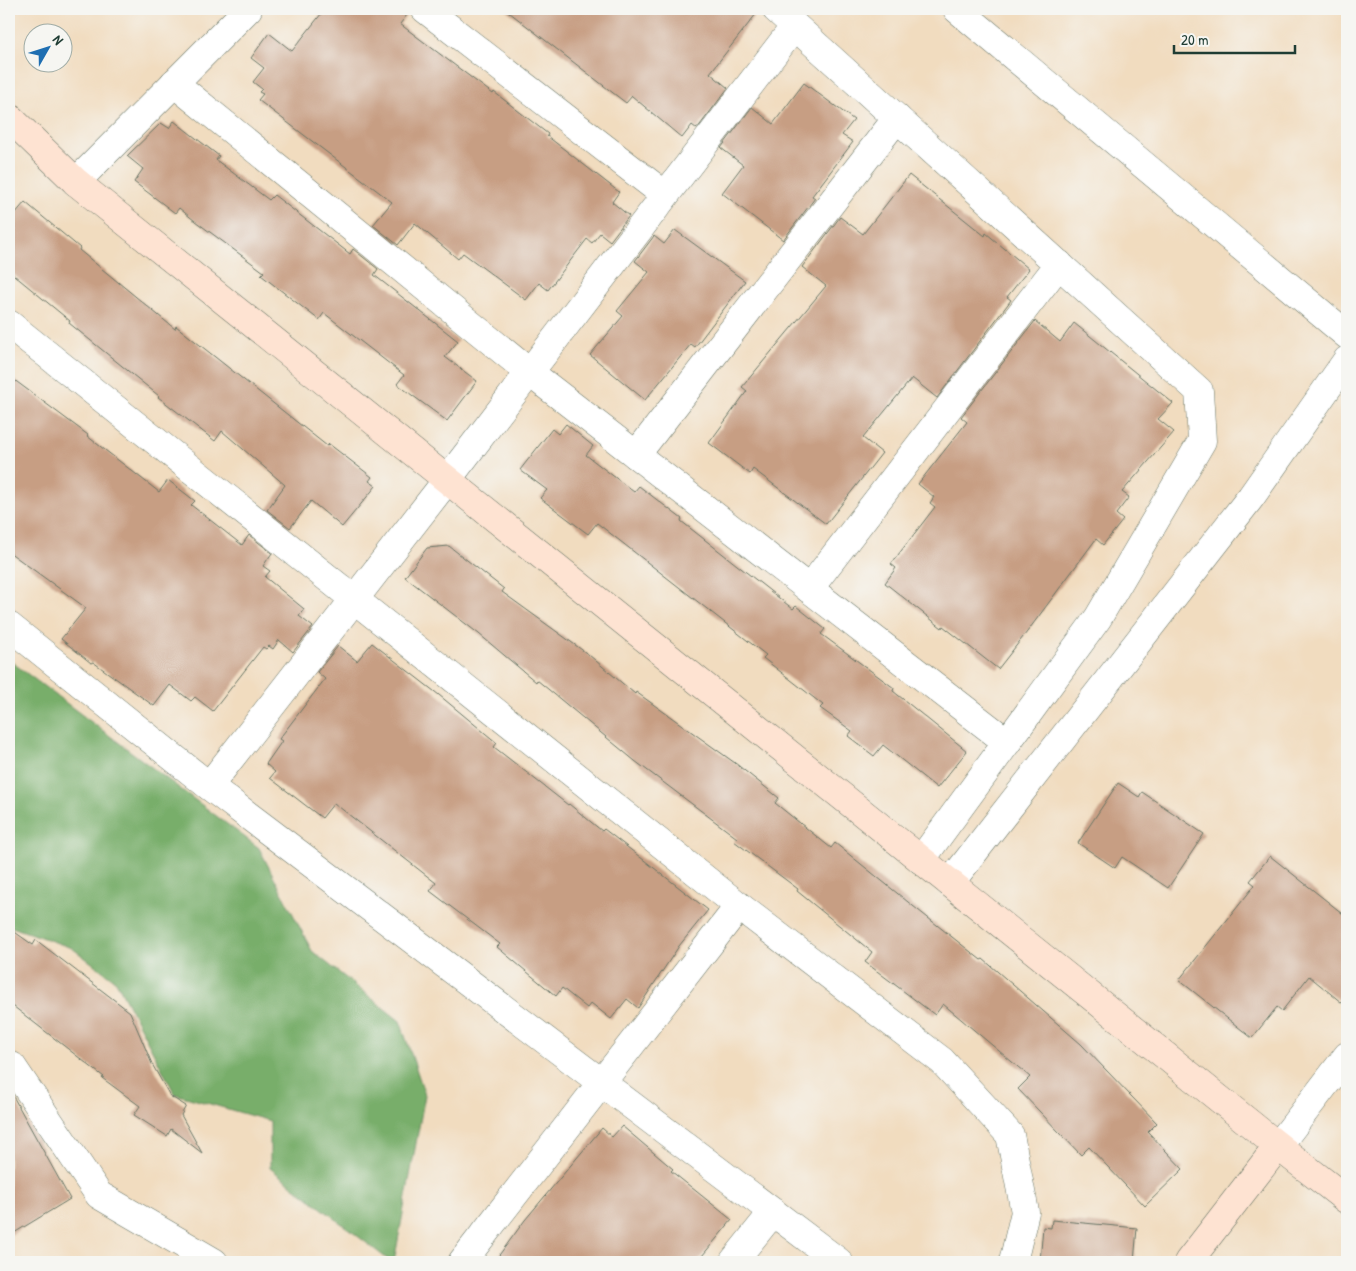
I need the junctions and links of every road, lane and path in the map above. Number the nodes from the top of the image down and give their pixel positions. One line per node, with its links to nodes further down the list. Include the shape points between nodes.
1 (248, 9): 5 (street)
2 (425, 9): 9 (street)
3 (957, 9): 12 (street)
4 (785, 17): 7 (street); 9 (street)
5 (174, 84): 8 (street); 14 (street)
6 (9, 117): 8 (street)
7 (897, 118): 10 (street); 15 (street)
8 (76, 182): 16 (street)
9 (665, 195): 14 (street)
10 (1059, 264): 17 (street); 20 (street, via 1199,391 1202,441 1098,618)
11 (9, 324): 18 (street)
12 (1347, 335)
13 (1347, 360): 23 (street, via 1251,497)
14 (529, 372): 15 (street); 16 (street)
15 (636, 454): 17 (street)
16 (447, 480): 18 (street); 22 (street)
17 (809, 589): 20 (street)
18 (354, 600): 21 (street); 24 (street)
19 (9, 626): 21 (street)
20 (1007, 742): 22 (street)
21 (208, 786): 27 (street)
22 (921, 860): 23 (street)
23 (950, 883): 28 (street)
24 (739, 906): 27 (street); 35 (street, via 942,1061 1010,1134 1025,1212)
25 (1347, 1056): 28 (street)
26 (9, 1065): 31 (street, via 99,1195)
27 (602, 1083): 30 (street); 32 (street)
28 (1278, 1146): 29 (street); 36 (street)
29 (1347, 1200)
30 (773, 1212): 33 (street); 34 (street)
31 (214, 1262)
32 (462, 1262)
33 (733, 1262)
34 (839, 1262)
35 (1013, 1262)
36 (1188, 1262)

